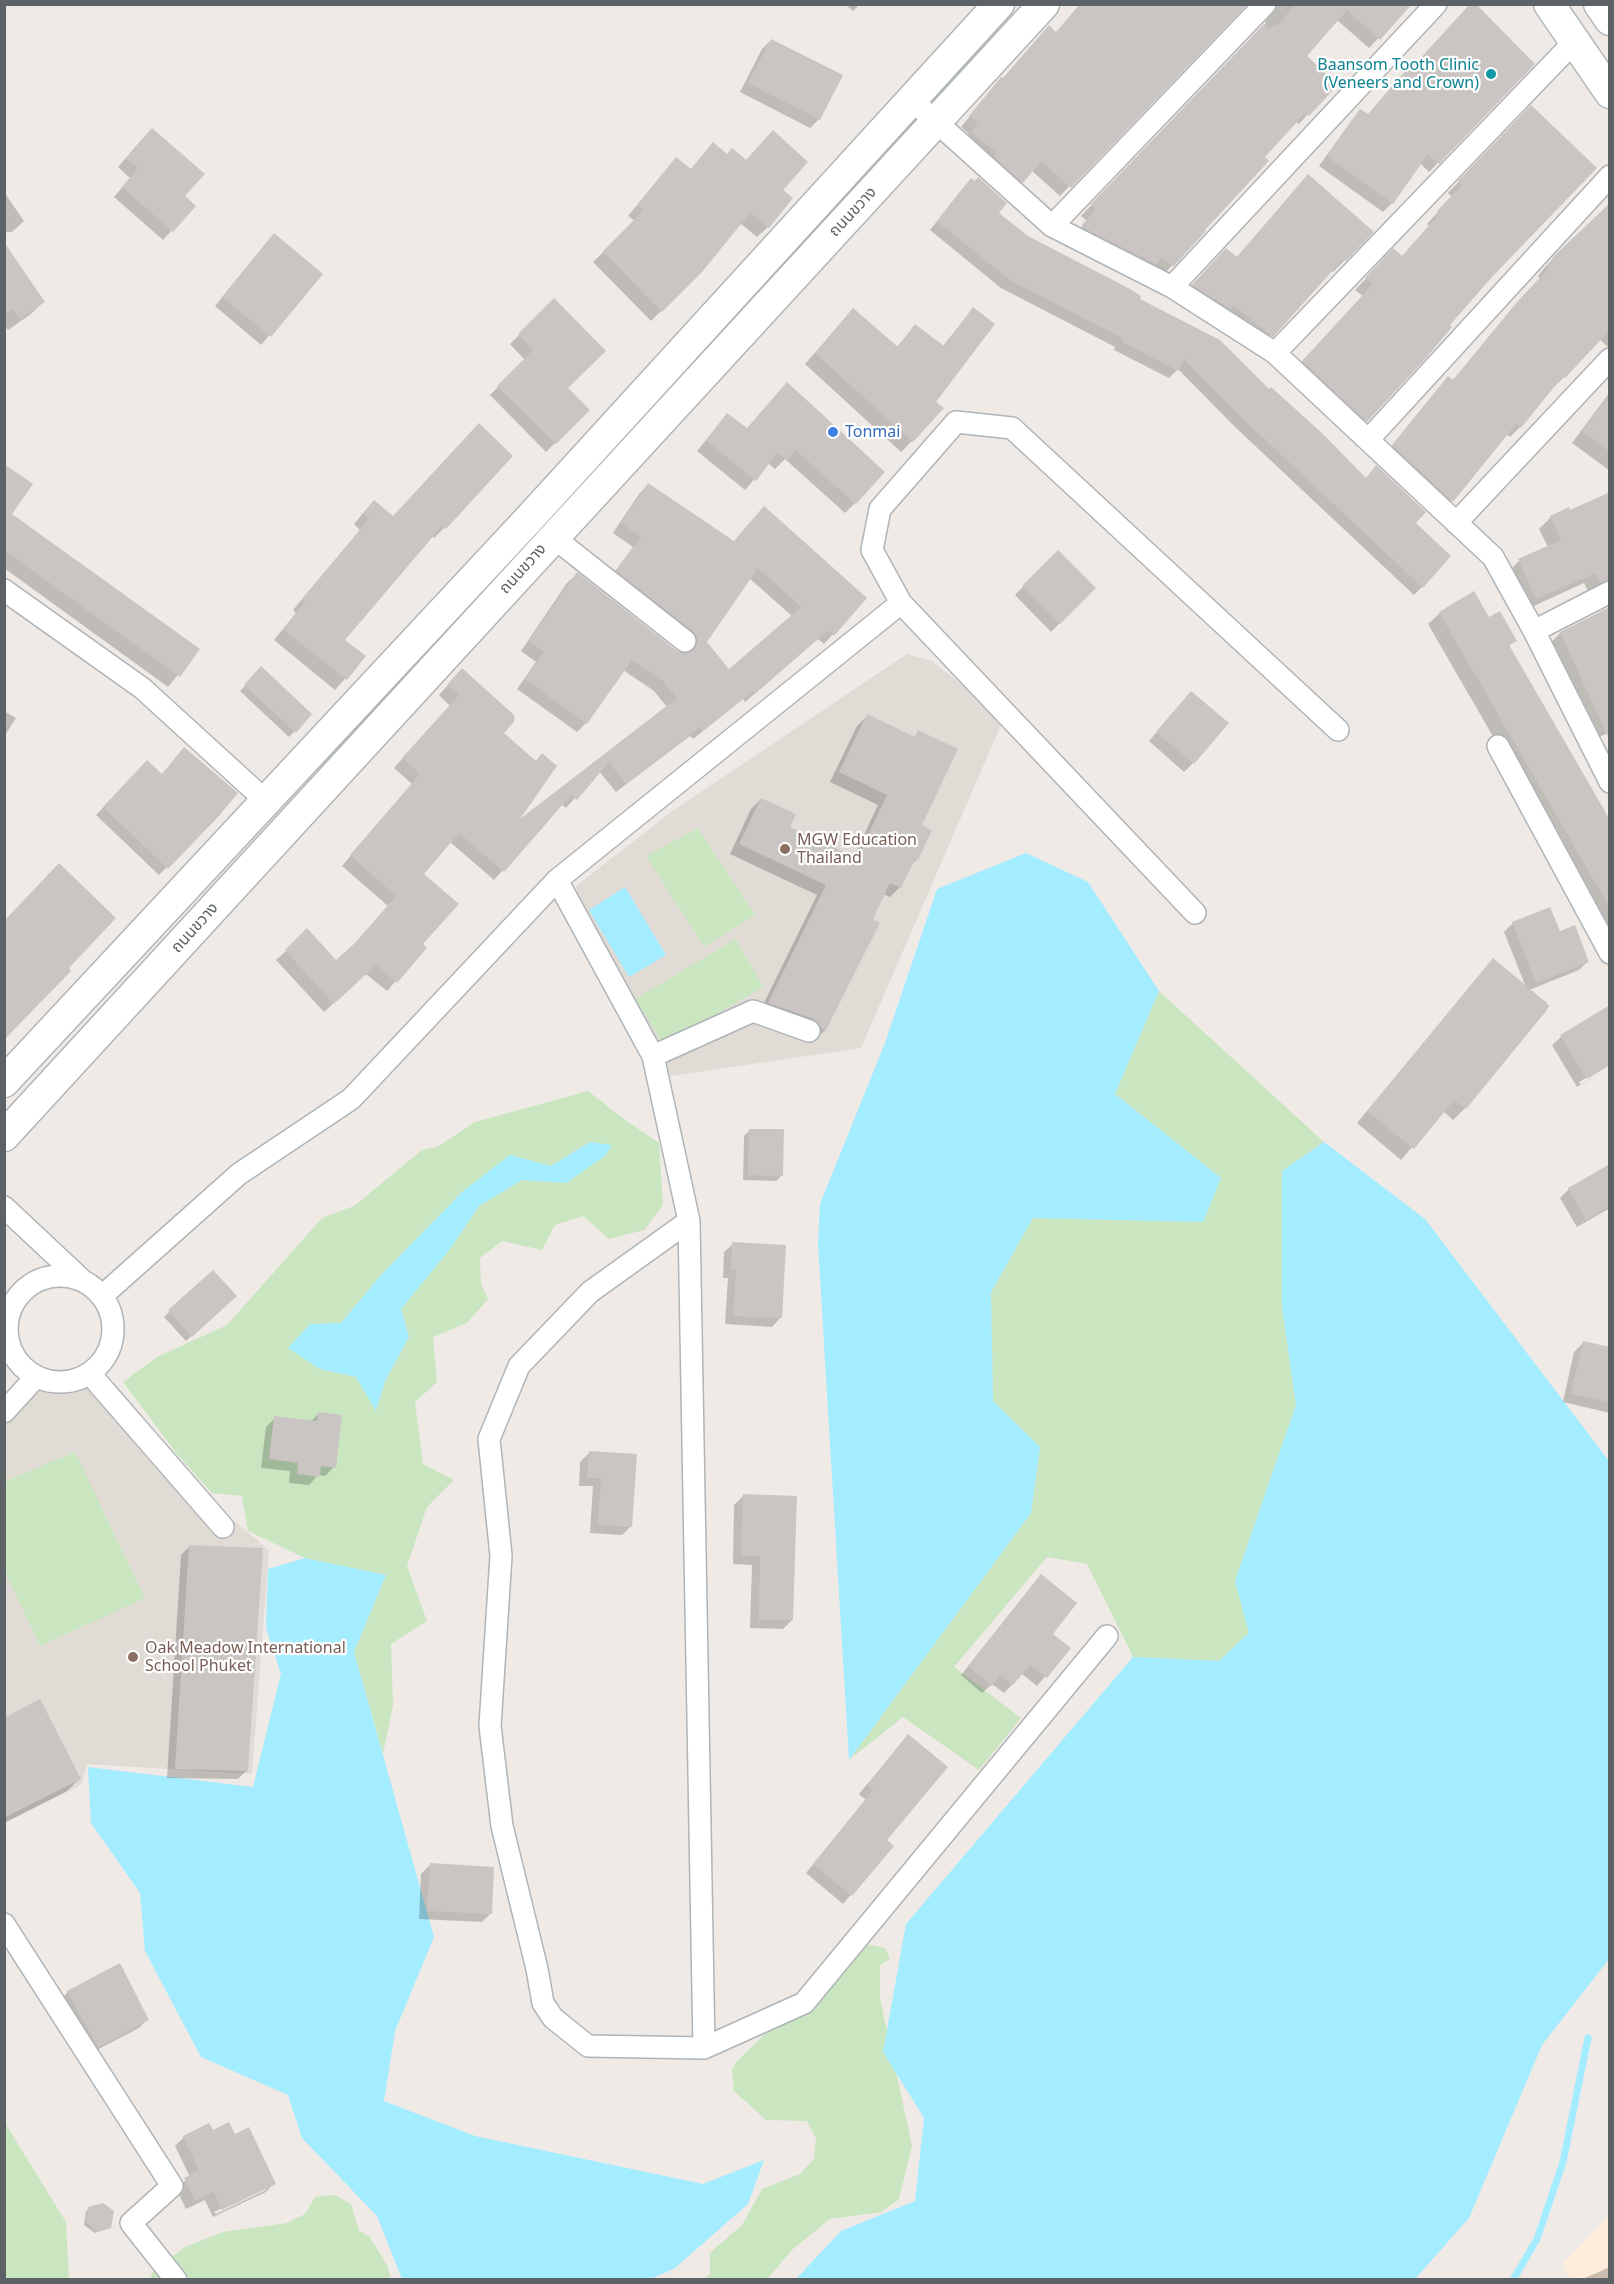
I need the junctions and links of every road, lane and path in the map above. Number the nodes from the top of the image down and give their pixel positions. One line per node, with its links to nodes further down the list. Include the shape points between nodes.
1 (999, 4): 10 (main road, ถนนขวาง)
2 (1044, 4): 11 (main road, ถนนขวาง)
3 (1436, 4): 14 (street)
4 (1550, 4): 8 (main road)
5 (1599, 4): 7 (main road)
6 (1261, 6): 13 (street)
7 (1610, 20)
8 (1574, 42): 9 (main road); 15 (street)
9 (1610, 93)
10 (913, 100): 11 (street); 25 (main road, ถนนขวาง)
11 (936, 122): 13 (street); 19 (main road, ถนนขวาง)
12 (1610, 176): 17 (street)
13 (1052, 226): 14 (street)
14 (1172, 286): 15 (street)
15 (1275, 353): 17 (street)
16 (1610, 359): 18 (street)
17 (1368, 440): 18 (street)
18 (1456, 523): 23 (street, via 1493,557)
19 (552, 537): 24 (street); 28 (main road, ถนนขวาง)
20 (4, 590): 30 (street, via 142,688)
21 (1610, 592): 23 (street)
22 (902, 603): 26 (street, via 872,550 880,509 956,422 1012,428); 31 (street); 32 (street)
23 (1534, 632): 29 (street)
24 (685, 641)
25 (337, 725): 28 (main road); 30 (main road, ถนนขวาง)
26 (1338, 730)
27 (1498, 746): 33 (street)
28 (359, 749): 37 (main road, ถนนขวาง)
29 (1607, 775)
30 (266, 801): 36 (main road, ถนนขวาง)
31 (557, 880): 35 (street); 41 (street, via 351,1099 239,1174)
32 (1195, 913)
33 (1610, 953)
34 (809, 1031): 35 (street, via 753,1011)
35 (653, 1056): 39 (street)
36 (4, 1082)
37 (4, 1136)
38 (4, 1207): 40 (street)
39 (689, 1221): 49 (street); 49 (street, via 590,1292 519,1366 489,1439 501,1556 490,1726 502,1826 543,2003 554,2018 588,2046)
40 (82, 1280): 41 (street); 42 (street, via 51,1276 18,1295 9,1312)
41 (102, 1296): 43 (street, via 111,1313 111,1343 102,1362)
42 (8, 1348): 44 (street, via 22,1367)
43 (90, 1374): 44 (street, via 56,1383); 46 (street)
44 (36, 1377): 45 (street)
45 (4, 1412)
46 (223, 1527)
47 (1107, 1636): 49 (street, via 804,2003)
48 (4, 1924): 50 (street, via 172,2186 131,2223)
49 (705, 2048)
50 (176, 2280)

